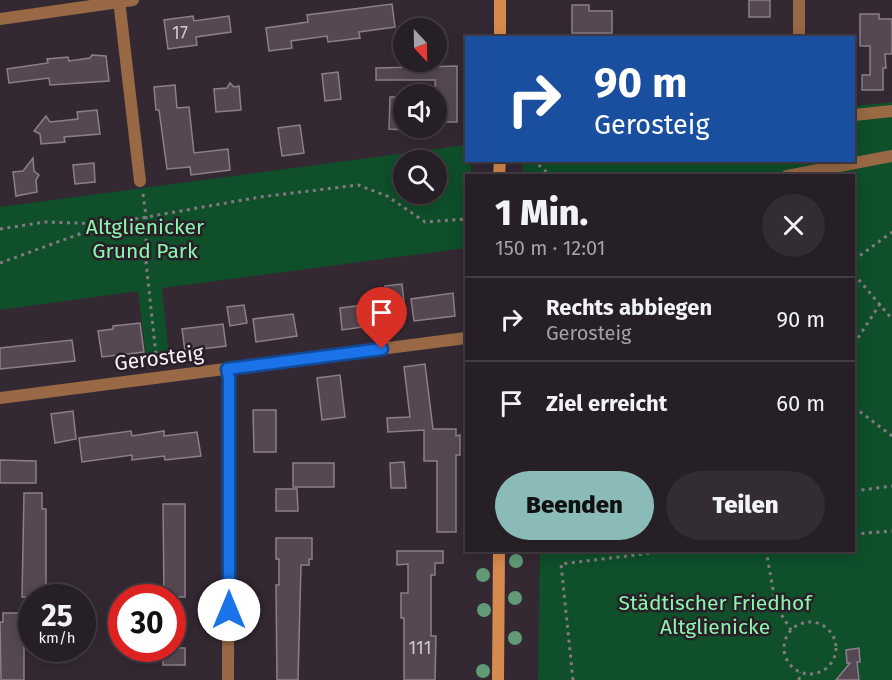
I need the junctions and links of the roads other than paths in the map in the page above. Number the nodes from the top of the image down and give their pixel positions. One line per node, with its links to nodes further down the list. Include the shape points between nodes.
1 (133, 0): 4 (street)
2 (500, 0): 6 (main road)
3 (799, 0): 7 (street)
4 (120, 1): 5 (street); 12 (street)
5 (0, 19)
6 (500, 36)
7 (799, 36)
8 (892, 111): 9 (street)
9 (855, 116)
10 (892, 156): 11 (street)
11 (798, 174)
12 (140, 181)
13 (465, 338): 14 (street, Gerosteig)
14 (227, 369): 15 (street, Gerosteig); 17 (street)
15 (0, 398)
16 (499, 552): 18 (main road)
17 (228, 680)
18 (498, 680)

